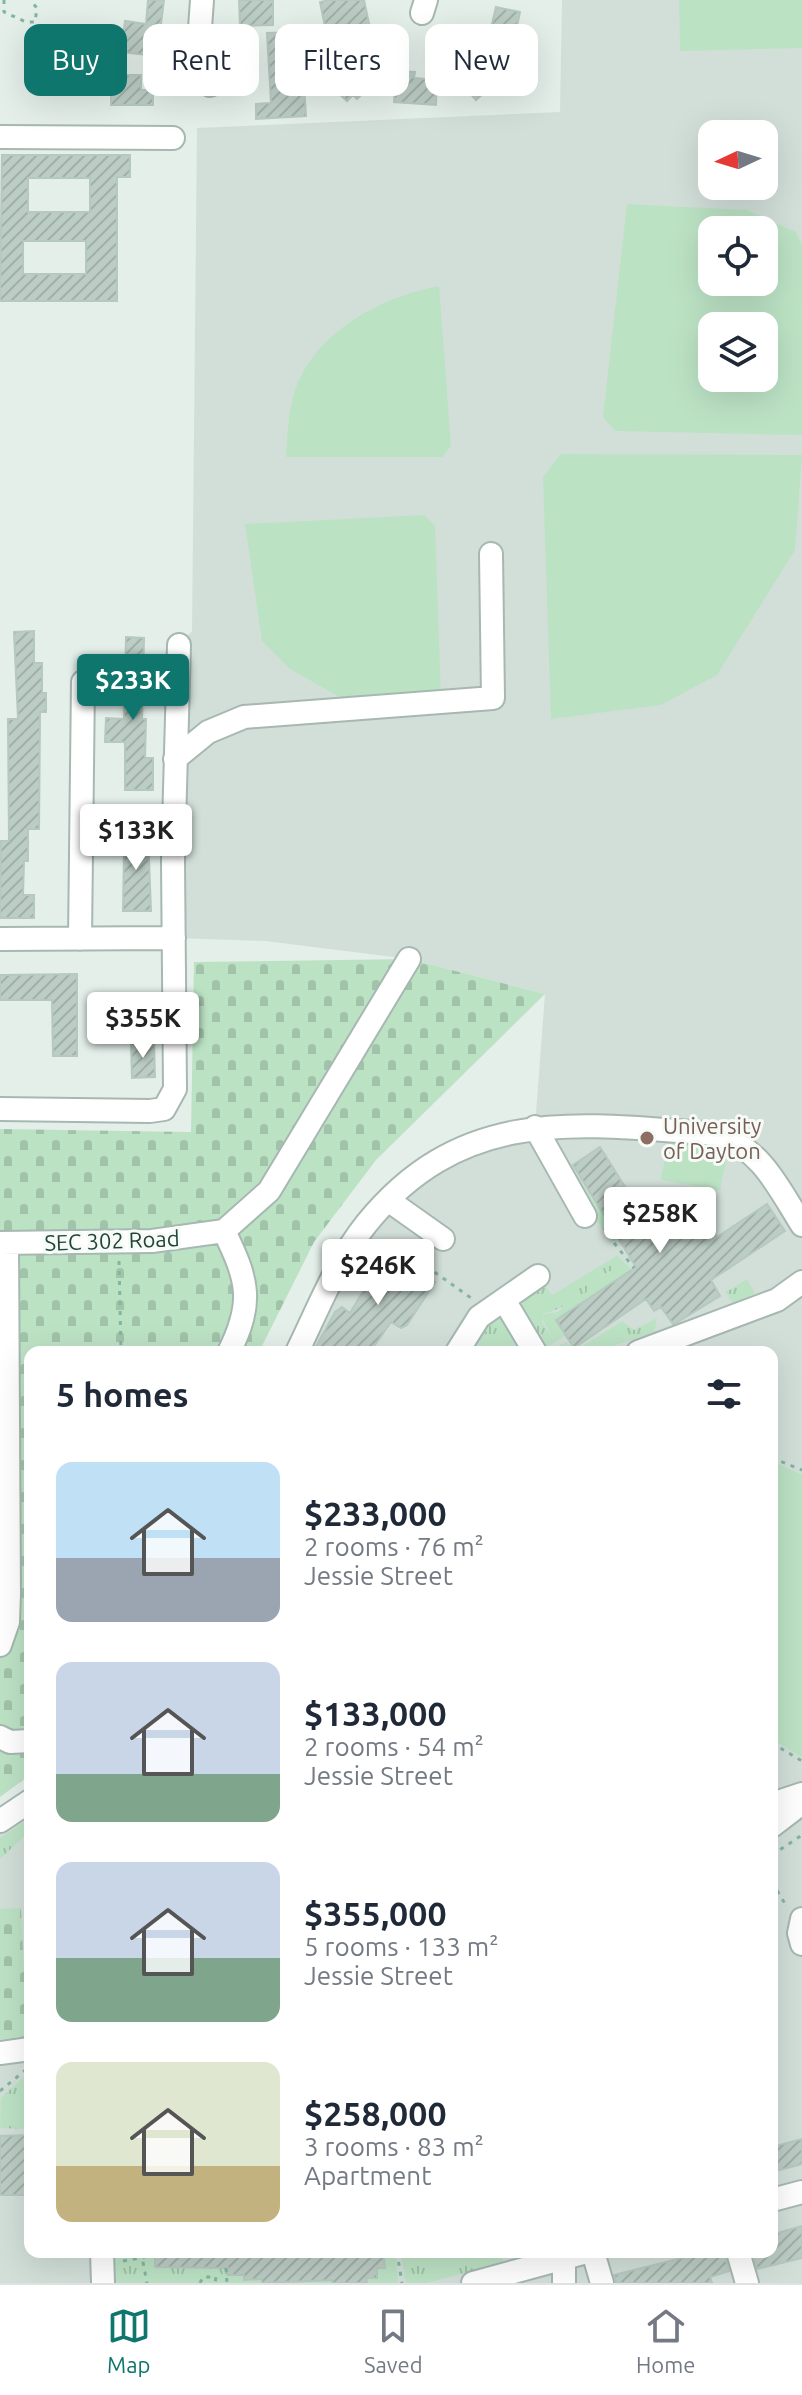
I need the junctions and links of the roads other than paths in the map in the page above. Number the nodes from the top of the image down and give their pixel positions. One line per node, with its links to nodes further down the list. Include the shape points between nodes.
1 (202, 0): 2 (street)
2 (200, 24)
3 (0, 137): 4 (street)
4 (173, 138)
5 (491, 554): 8 (street, via 493,698 244,717 208,732)
6 (179, 645): 8 (street)
7 (83, 682): 11 (street)
8 (175, 759): 9 (street)
9 (174, 938): 11 (street); 13 (street, via 175,1089 164,1109)
10 (0, 939): 11 (street)
11 (80, 939)
12 (409, 959): 18 (street, via 269,1191)
13 (0, 1109)
14 (535, 1127): 15 (street, via 471,1144); 16 (street); 17 (street, via 587,1124 716,1134 733,1140 764,1164)
15 (388, 1200): 19 (street); 25 (street, via 348,1250)
16 (585, 1216)
17 (802, 1225)
18 (224, 1231): 20 (street, SEC 302 Road, via 169,1240); 24 (street, via 247,1296 246,1313)
19 (433, 1240)
20 (3, 1243): 29 (street, via 9,1594)
21 (538, 1276): 23 (street)
22 (802, 1282): 28 (street, via 777,1300)
23 (504, 1300): 26 (street, via 479,1317); 27 (street)
24 (232, 1346)
25 (300, 1346)
26 (461, 1346)
27 (531, 1346)
28 (654, 1346)
29 (0, 1645)
30 (0, 1737): 31 (street)
31 (24, 1741)
32 (802, 1794): 33 (street)
33 (778, 1802)
34 (802, 1803): 37 (street)
35 (24, 1805): 36 (street)
36 (0, 1821)
37 (778, 1821)
38 (24, 2050): 39 (street)
39 (0, 2053)
40 (802, 2192): 41 (street)
41 (778, 2198)
42 (568, 2258): 45 (street)
43 (592, 2258): 48 (street)
44 (740, 2258): 49 (street)
45 (564, 2259): 46 (street); 47 (street)
46 (473, 2283)
47 (564, 2283)
48 (602, 2283)
49 (747, 2283)

